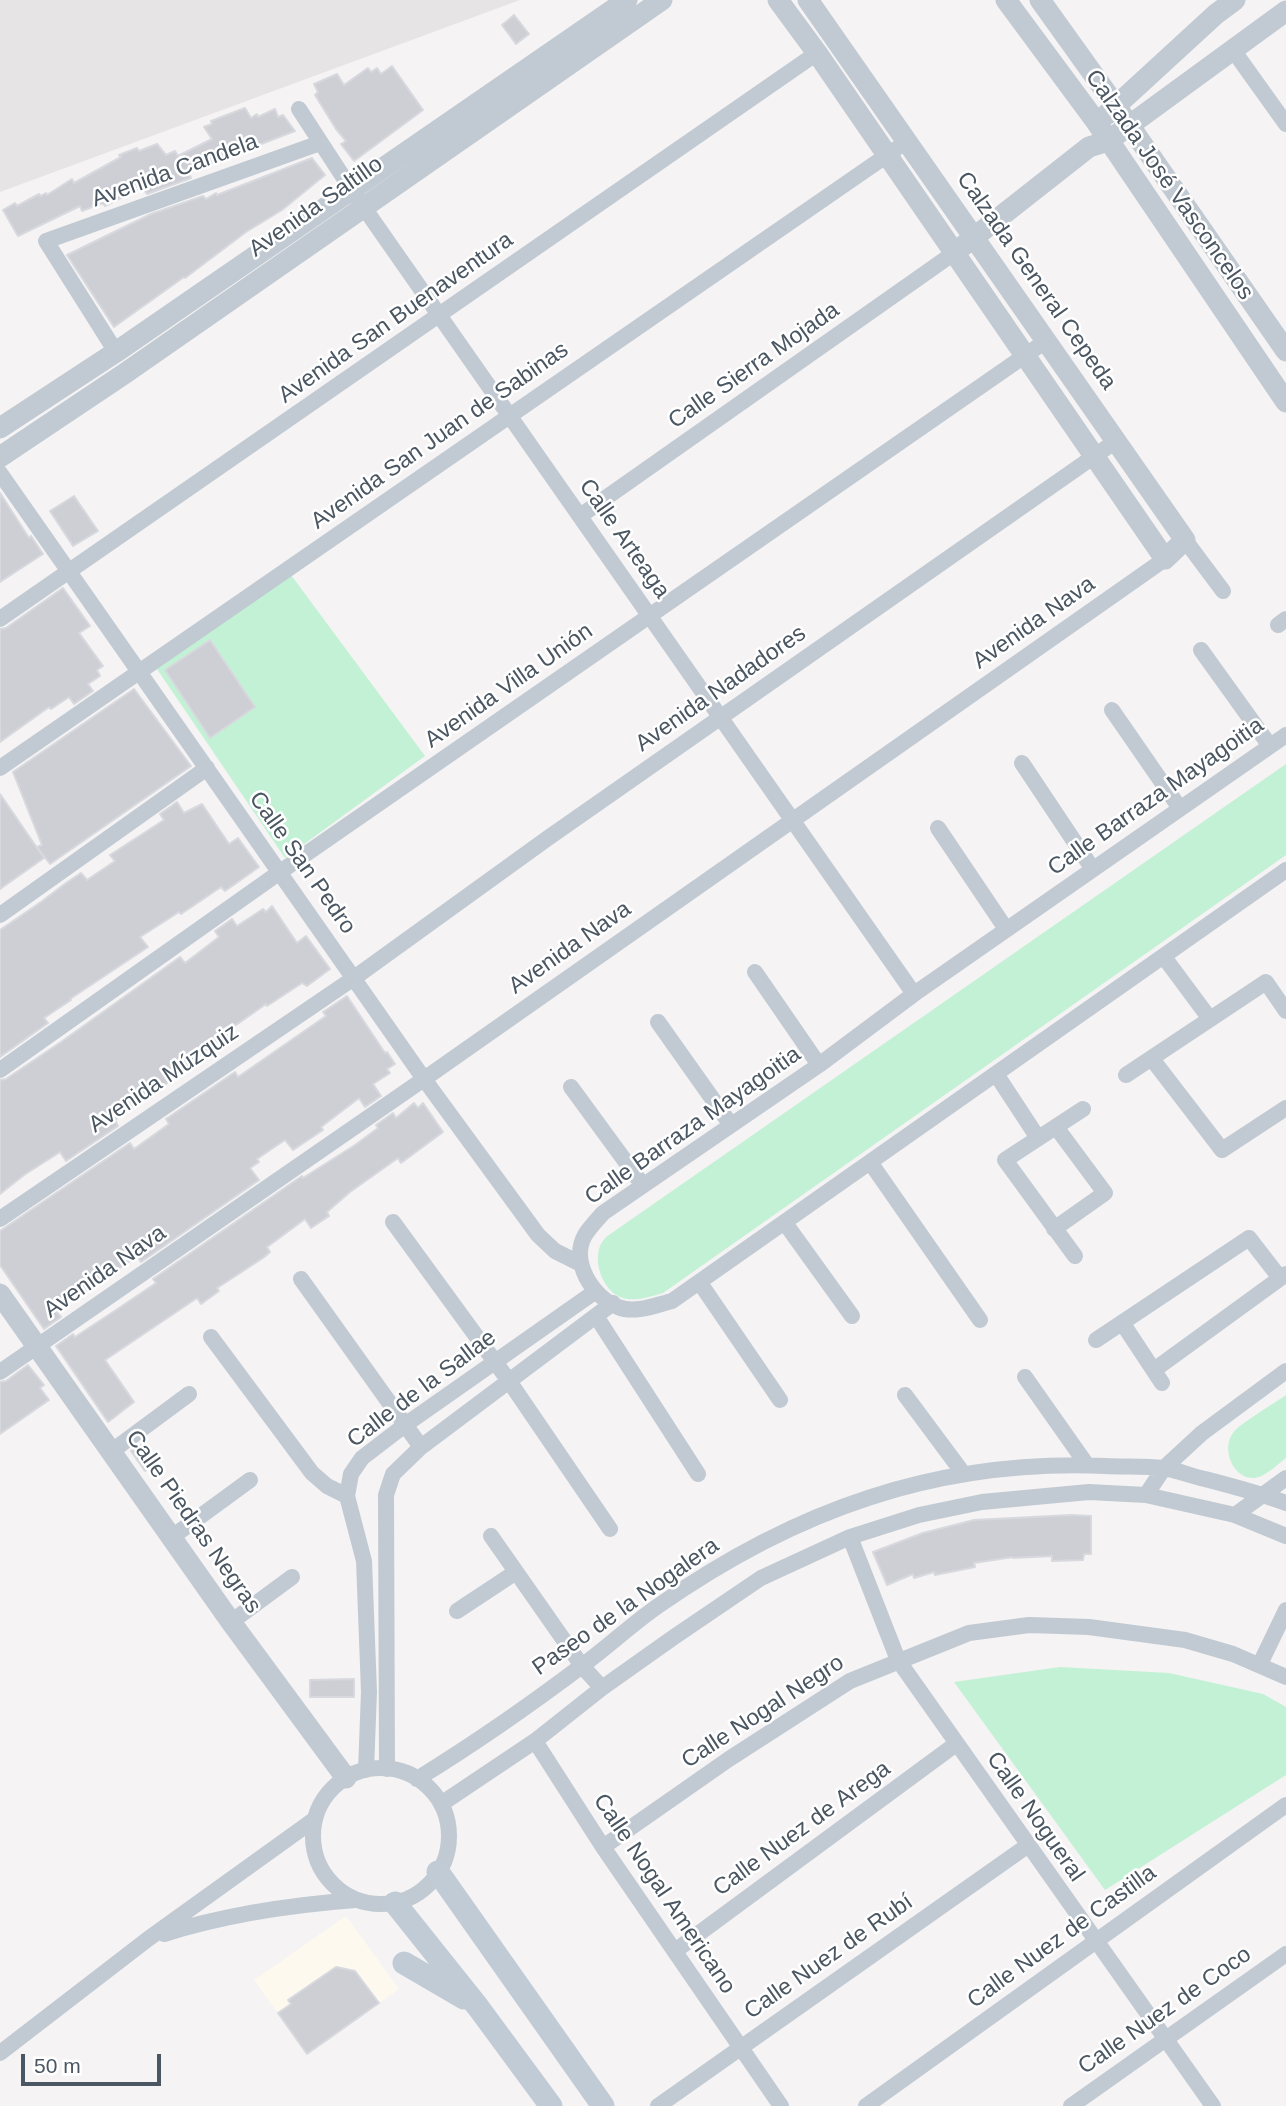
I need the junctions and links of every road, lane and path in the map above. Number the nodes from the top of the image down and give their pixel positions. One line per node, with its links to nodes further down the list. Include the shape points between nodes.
1 (626, 0): 19 (street, Avenida Saltillo)
2 (662, 0): 20 (street, Avenida Saltillo)
3 (778, 0): 10 (street)
4 (808, 0): 16 (street, Calzada General Cepeda)
5 (1006, 0): 15 (street, Calzada José Vasconcelos)
6 (1040, 0): 11 (street, Calzada José Vasconcelos)
7 (1236, 0): 11 (street)
8 (1286, 11): 9 (street)
9 (1233, 50): 13 (street); 14 (street)
10 (817, 53): 18 (street); 23 (street, Avenida San Buenaventura)
11 (1116, 106): 14 (street, Calzada José Vasconcelos); 15 (street)
12 (299, 109): 17 (street, Calle Arteaga)
13 (1286, 124)
14 (1129, 126): 15 (street); 25 (street, Calzada José Vasconcelos)
15 (1098, 137): 21 (street); 28 (street, Calzada José Vasconcelos)
16 (906, 142): 18 (street, Avenida San Juan de Sabinas); 21 (street, Calzada General Cepeda)
17 (320, 143): 19 (street, Calle Arteaga); 26 (street, Avenida Candela, via 46,242)
18 (887, 155): 22 (street); 29 (street, Avenida San Juan de Sabinas)
19 (351, 188): 20 (street, Calle Arteaga); 26 (street, Avenida Saltillo)
20 (363, 206): 23 (street, Calle Arteaga); 32 (street, Avenida Saltillo)
21 (974, 237): 22 (street); 24 (street, Calzada General Cepeda)
22 (954, 253): 27 (street); 35 (street, Calle Sierra Mojada)
23 (439, 315): 29 (street, Calle Arteaga); 38 (street, Avenida San Buenaventura)
24 (1046, 341): 27 (street, Avenida Villa Unión); 31 (street, Calzada General Cepeda)
25 (1286, 351)
26 (116, 352): 30 (street, Avenida Saltillo)
27 (1024, 355): 33 (street); 40 (street, Avenida Villa Unión)
28 (1286, 402)
29 (509, 416): 35 (street, Calle Arteaga); 43 (street, Avenida San Juan de Sabinas)
30 (0, 428)
31 (1116, 441): 33 (street, Avenida Nadadores); 36 (street, Calzada General Cepeda)
32 (0, 457)
33 (1094, 457): 37 (street); 45 (street, Avenida Nadadores)
34 (0, 473): 38 (street, Calle San Pedro)
35 (580, 516): 40 (street, Calle Arteaga)
36 (1185, 540): 37 (street); 39 (street, Calzada General Cepeda)
37 (1164, 559): 52 (street, Avenida Nava)
38 (69, 572): 41 (street, Avenida San Buenaventura); 43 (street, Calle San Pedro)
39 (1223, 591)
40 (650, 616): 45 (street, Calle Arteaga); 56 (street, Avenida Villa Unión)
41 (0, 619)
42 (1201, 650): 47 (street)
43 (139, 672): 49 (street, Avenida San Juan de Sabinas); 50 (street, Calle San Pedro)
44 (1112, 710): 51 (street)
45 (721, 717): 52 (street, Calle Arteaga); 61 (street, Avenida Nadadores)
46 (1286, 735): 47 (street, Calle Barraza Mayagoitia)
47 (1270, 746): 51 (street, Calle Barraza Mayagoitia)
48 (1021, 763): 54 (street)
49 (0, 768)
50 (207, 768): 56 (street, Calle San Pedro); 57 (street)
51 (1180, 807): 54 (street, Calle Barraza Mayagoitia)
52 (792, 820): 62 (street, Calle Arteaga); 71 (street, Avenida Nava)
53 (938, 828): 58 (street)
54 (1093, 868): 58 (street, Calle Barraza Mayagoitia)
55 (1286, 870): 59 (street)
56 (280, 872): 61 (street, Calle San Pedro); 68 (street, Avenida Villa Unión)
57 (0, 915)
58 (1006, 929): 62 (street, Calle Barraza Mayagoitia)
59 (1164, 957): 64 (street); 69 (street)
60 (755, 972): 67 (street)
61 (354, 978): 71 (street, Calle San Pedro); 80 (street, Avenida Múzquiz)
62 (914, 993): 67 (street, Calle Barraza Mayagoitia)
63 (1286, 1011): 64 (street, via 1266,982)
64 (1210, 1019): 66 (street)
65 (658, 1022): 75 (street)
66 (1152, 1059): 70 (street); 73 (street, via 1222,1150)
67 (819, 1065): 75 (street, Calle Barraza Mayagoitia)
68 (0, 1069)
69 (996, 1074): 77 (street); 78 (street)
70 (1126, 1075)
71 (424, 1079): 85 (street, Calle San Pedro, via 538,1235 555,1251); 98 (street, Avenida Nava)
72 (571, 1087): 79 (street)
73 (1286, 1108)
74 (1083, 1109): 76 (street)
75 (731, 1125): 79 (street, Calle Barraza Mayagoitia)
76 (1056, 1126): 77 (street); 83 (street, via 1105,1193)
77 (1038, 1138): 83 (street, via 1005,1160)
78 (870, 1162): 82 (street); 94 (street)
79 (642, 1184): 85 (street, Calle Barraza Mayagoitia, via 603,1213 584,1236)
80 (0, 1219)
81 (393, 1222): 99 (street)
82 (785, 1223): 88 (street); 93 (street)
83 (1054, 1229): 84 (street)
84 (1075, 1256)
85 (581, 1264): 89 (street)
86 (1283, 1276): 95 (street, via 1249,1238); 95 (street, via 1158,1376)
87 (301, 1279): 107 (street)
88 (700, 1283): 91 (street, via 672,1301 643,1309 619,1308); 106 (street)
89 (596, 1291): 91 (street); 99 (street, Calle de la Sallae)
90 (0, 1294): 98 (street, Calle Piedras Negras)
91 (612, 1303): 92 (street, Calle de la Sallae)
92 (596, 1316): 103 (street, Calle de la Sallae); 112 (street)
93 (852, 1316)
94 (980, 1320)
95 (1123, 1324): 97 (street)
96 (211, 1337): 118 (street, via 312,1472)
97 (1096, 1340)
98 (37, 1346): 101 (street, Avenida Nava); 109 (street, Calle Piedras Negras)
99 (495, 1362): 103 (street); 107 (street, Calle de la Sallae)
100 (1286, 1371): 111 (street, via 1202,1433)
101 (0, 1372)
102 (1025, 1377): 110 (street)
103 (509, 1381): 108 (street, Calle de la Sallae); 121 (street)
104 (189, 1394): 109 (street)
105 (905, 1395): 113 (street)
106 (780, 1400)
107 (405, 1426): 108 (street); 118 (street, Calle de la Sallae, via 362,1458 351,1474)
108 (421, 1447): 127 (street, Calle de la Sallae, via 393,1474 386,1495)
109 (112, 1451): 124 (street, Calle Piedras Negras)
110 (1087, 1465): 111 (street, Paseo de la Nogalera); 113 (street, Paseo de la Nogalera)
111 (1164, 1468): 116 (street, Paseo de la Nogalera); 117 (street)
112 (698, 1474)
113 (963, 1474): 135 (street, Paseo de la Nogalera, via 835,1508 743,1553 659,1606)
114 (1286, 1478): 116 (street)
115 (250, 1480): 124 (street)
116 (1263, 1494): 119 (street, Paseo de la Nogalera); 120 (street)
117 (1146, 1495): 120 (street); 125 (street, via 1088,1492 982,1502 919,1515)
118 (347, 1496): 126 (street)
119 (1286, 1503)
120 (1235, 1515): 123 (street)
121 (610, 1529)
122 (491, 1536): 128 (street)
123 (1286, 1536)
124 (172, 1537): 132 (street, Calle Piedras Negras)
125 (850, 1537): 133 (street, Calle Nogueral); 137 (street, via 761,1578)
126 (364, 1561): 127 (street); 141 (street, via 369,1692)
127 (385, 1561): 140 (street, Calle de la Sallae)
128 (516, 1572): 131 (street); 135 (street)
129 (292, 1577): 132 (street)
130 (1286, 1610): 134 (street)
131 (457, 1611)
132 (231, 1622): 141 (street, Calle Piedras Negras)
133 (898, 1660): 134 (street, Calle Nogal Negro, via 969,1633 1029,1625 1088,1627 1185,1640); 139 (street, Calle Nogueral); 147 (street, Calle Nogal Negro, via 850,1681)
134 (1260, 1664): 136 (street, Calle Nogal Negro)
135 (582, 1666): 137 (street); 142 (street, Paseo de la Nogalera, via 479,1741)
136 (1286, 1677)
137 (602, 1688): 138 (street)
138 (535, 1741): 143 (street); 147 (street, Calle Nogal Americano)
139 (956, 1744): 146 (street, Calle Nogueral); 153 (street, Calle Nuez de Arega)
140 (387, 1769): 141 (street); 142 (street)
141 (356, 1774): 145 (street, via 332,1789)
142 (417, 1779): 143 (street)
143 (441, 1804): 148 (street, via 449,1838)
144 (1286, 1805): 152 (street, Calle Nuez de Castilla)
145 (315, 1819): 149 (street, via 316,1858 339,1890); 151 (street)
146 (1027, 1846): 152 (street, Calle Nogueral); 158 (street, Calle Nuez de Rubí)
147 (603, 1847): 153 (street, Calle Nogal Americano)
148 (439, 1872): 150 (street, via 420,1892); 161 (main road)
149 (356, 1899): 150 (street); 151 (street, via 251,1911)
150 (395, 1903): 156 (main road)
151 (148, 1939): 159 (street)
152 (1095, 1941): 157 (street, Calle Nogueral); 164 (street, Calle Nuez de Castilla)
153 (675, 1951): 158 (street, Calle Nogal Americano)
154 (1286, 1954): 157 (street, Calle Nuez de Coco)
155 (404, 1963): 156 (main road)
156 (478, 2007): 160 (main road)
157 (1165, 2039): 165 (street, Calle Nuez de Coco); 166 (street, Calle Nogueral)
158 (740, 2047): 162 (street, Calle Nuez de Rubí); 163 (street, Calle Nogal Americano)
159 (0, 2053)
160 (551, 2106)
161 (603, 2106)
162 (657, 2106)
163 (781, 2106)
164 (866, 2106)
165 (1071, 2106)
166 (1213, 2106)

